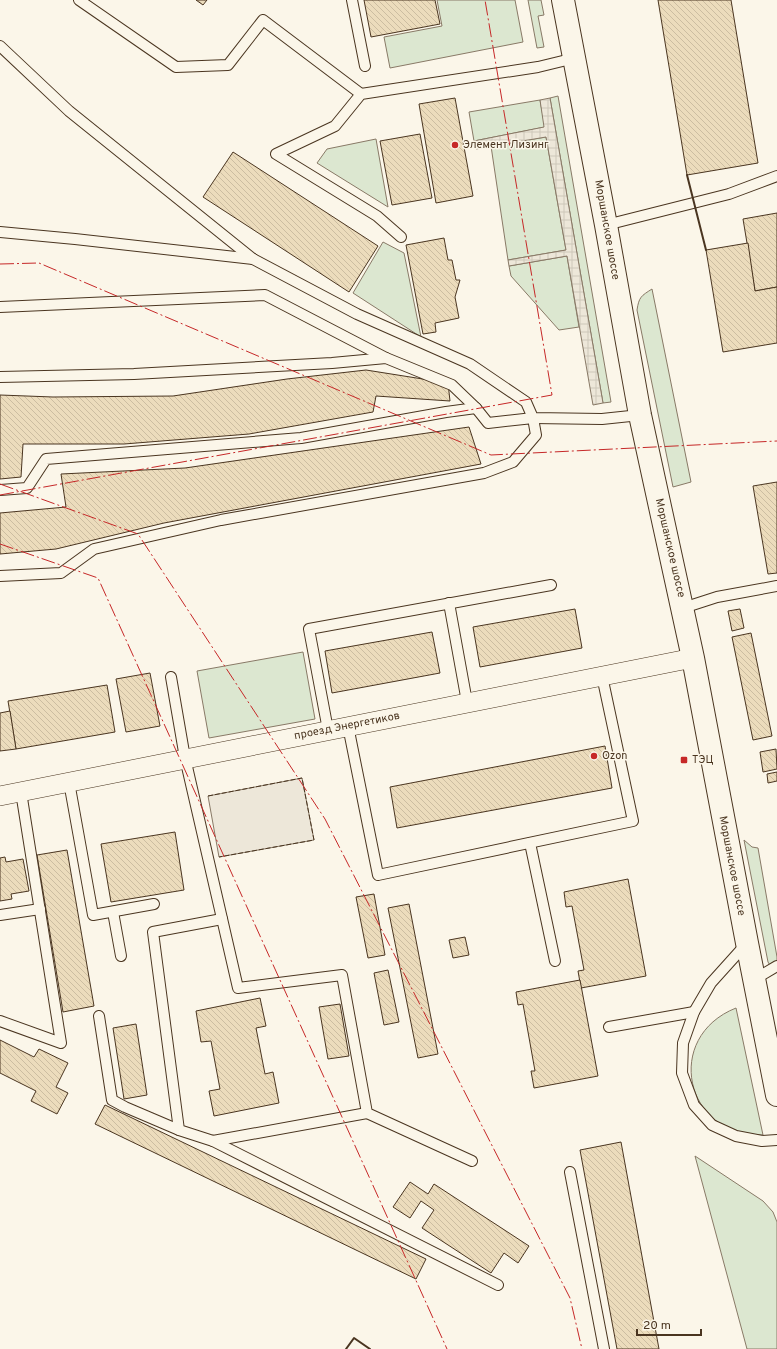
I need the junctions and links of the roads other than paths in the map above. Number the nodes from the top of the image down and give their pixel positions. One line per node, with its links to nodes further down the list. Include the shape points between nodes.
1 (79, 0): 7 (lane, via 176,67 228,65 263,20)
2 (352, 0): 6 (lane)
3 (563, 0): 5 (main road, Моршанское шоссе)
4 (0, 46): 12 (lane, via 69,111)
5 (575, 58): 7 (lane, via 538,67); 9 (main road, Моршанское шоссе)
6 (366, 66)
7 (361, 94): 11 (lane, via 336,126 276,154 376,216)
8 (777, 176): 9 (lane, via 729,194)
9 (606, 224): 17 (main road, Моршанское шоссе)
10 (0, 232): 12 (lane)
11 (401, 237)
12 (253, 259): 18 (lane, via 357,314 470,364 526,402)
13 (0, 307): 14 (lane, via 265,295)
14 (386, 358): 15 (lane, via 134,374); 16 (lane, via 452,385)
15 (0, 377)
16 (476, 408): 18 (lane, via 488,423); 19 (lane, via 302,438 46,458 27,488)
17 (640, 415): 18 (lane, via 602,419); 24 (main road, Моршанское шоссе)
18 (533, 418): 20 (lane, via 536,435 513,462 484,473 221,520 94,550 61,573)
19 (0, 490)
20 (0, 576)
21 (551, 584): 23 (lane)
22 (777, 586): 24 (lane, via 717,597)
23 (449, 603): 28 (lane); 30 (lane, via 309,629)
24 (683, 608): 25 (main road, Моршанское шоссе)
25 (693, 658): 26 (street, проезд Энергетиков); 41 (main road, Моршанское шоссе)
26 (602, 676): 28 (street, проезд Энергетиков); 35 (lane, via 633,821)
27 (171, 677): 31 (lane)
28 (467, 702): 29 (street, проезд Энергетиков)
29 (348, 726): 30 (street, проезд Энергетиков); 35 (lane, via 378,875)
30 (328, 730): 31 (street, проезд Энергетиков)
31 (185, 758): 32 (street, проезд Энергетиков); 40 (lane)
32 (69, 782): 33 (street, проезд Энергетиков); 38 (lane, via 93,915)
33 (21, 792): 34 (street, проезд Энергетиков); 37 (lane)
34 (0, 796)
35 (530, 843): 43 (lane)
36 (154, 904): 38 (lane)
37 (40, 909): 39 (lane); 48 (lane, via 61,1043)
38 (113, 912): 42 (lane)
39 (0, 915)
40 (222, 919): 51 (lane, via 238,988 342,975); 52 (lane, via 153,932)
41 (747, 943): 45 (main road, Моршанское шоссе); 46 (lane, via 711,983)
42 (121, 956)
43 (554, 961)
44 (777, 966): 45 (lane)
45 (755, 979): 50 (main road, Моршанское шоссе)
46 (694, 1012): 49 (lane); 53 (lane, via 683,1043 682,1073 694,1105 712,1125 736,1136 762,1141)
47 (99, 1016): 52 (lane, via 112,1100)
48 (0, 1021)
49 (609, 1027)
50 (777, 1095)
51 (367, 1113): 54 (lane); 55 (lane)
52 (179, 1130): 54 (lane)
53 (777, 1140)
54 (212, 1141): 57 (lane)
55 (472, 1161)
56 (570, 1172): 58 (lane)
57 (498, 1285)
58 (604, 1349)

